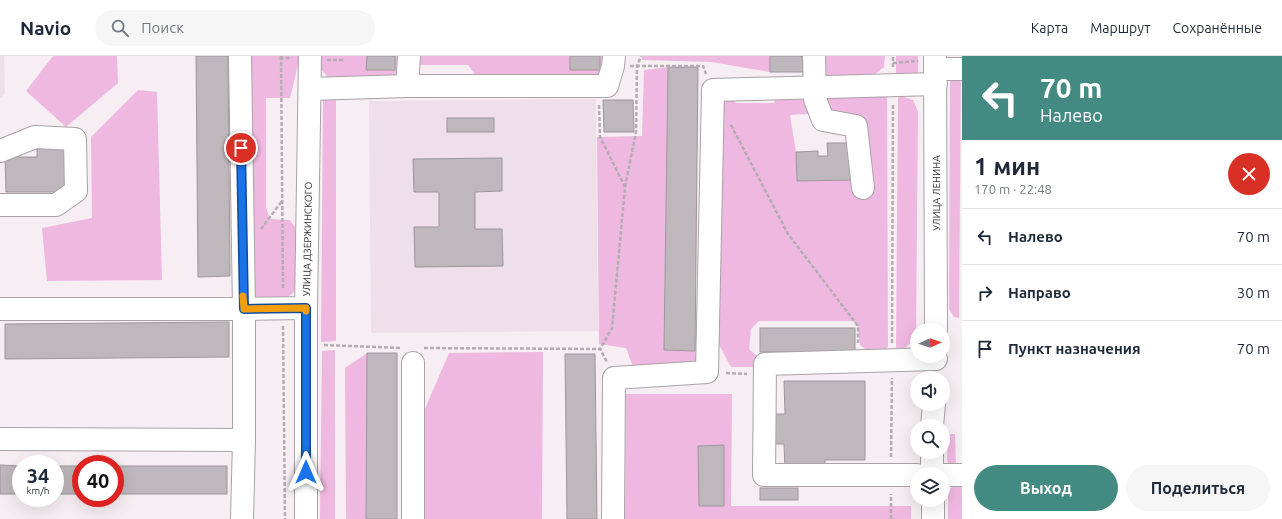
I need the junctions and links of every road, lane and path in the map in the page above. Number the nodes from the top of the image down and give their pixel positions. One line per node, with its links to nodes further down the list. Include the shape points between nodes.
1 (240, 56): 26 (street)
2 (281, 56): 23 (path)
3 (310, 56): 17 (street, УЛИЦА ДЗЕРЖИНСКОГО)
4 (409, 56): 14 (street)
5 (640, 56): 9 (path)
6 (814, 56): 16 (street)
7 (893, 56): 13 (path)
8 (613, 61): 9 (path); 15 (street, via 607,86)
9 (637, 66): 10 (path); 20 (path, via 636,132)
10 (703, 66)
11 (962, 69): 12 (street)
12 (936, 70): 13 (street); 27 (street, УЛИЦА ЛЕНИНА)
13 (893, 84): 16 (street); 31 (path)
14 (408, 86): 15 (street); 17 (street)
15 (598, 86): 20 (path, via 600,137)
16 (814, 86): 21 (street, via 815,99 824,120 856,126); 34 (street, via 713,90)
17 (310, 89): 24 (street, УЛИЦА ДЗЕРЖИНСКОГО)
18 (728, 119): 32 (path, via 788,234 858,326)
19 (0, 151): 22 (street, via 35,137 75,138 76,192 56,205)
20 (625, 188): 29 (path, via 612,328)
21 (863, 188)
22 (0, 205)
23 (283, 308): 24 (street); 26 (street); 45 (path)
24 (306, 308): 46 (street, УЛИЦА ДЗЕРЖИНСКОГО)
25 (0, 309): 26 (street)
26 (244, 309): 38 (street)
27 (936, 323)
28 (340, 345): 30 (path)
29 (600, 349): 30 (path); 36 (path)
30 (412, 353): 47 (street)
31 (892, 360): 32 (street); 33 (street); 39 (path)
32 (858, 361): 35 (street, via 765,364)
33 (935, 364)
34 (707, 372): 35 (path); 36 (street)
35 (765, 375): 39 (street, via 764,475)
36 (614, 378): 48 (street)
37 (0, 439): 38 (street)
38 (244, 440): 44 (street)
39 (891, 475): 40 (street); 49 (path)
40 (910, 475)
41 (950, 475): 42 (street)
42 (962, 475)
43 (933, 507): 50 (street)
44 (242, 519)
45 (285, 519)
46 (306, 519)
47 (413, 519)
48 (613, 519)
49 (891, 519)
50 (933, 519)

